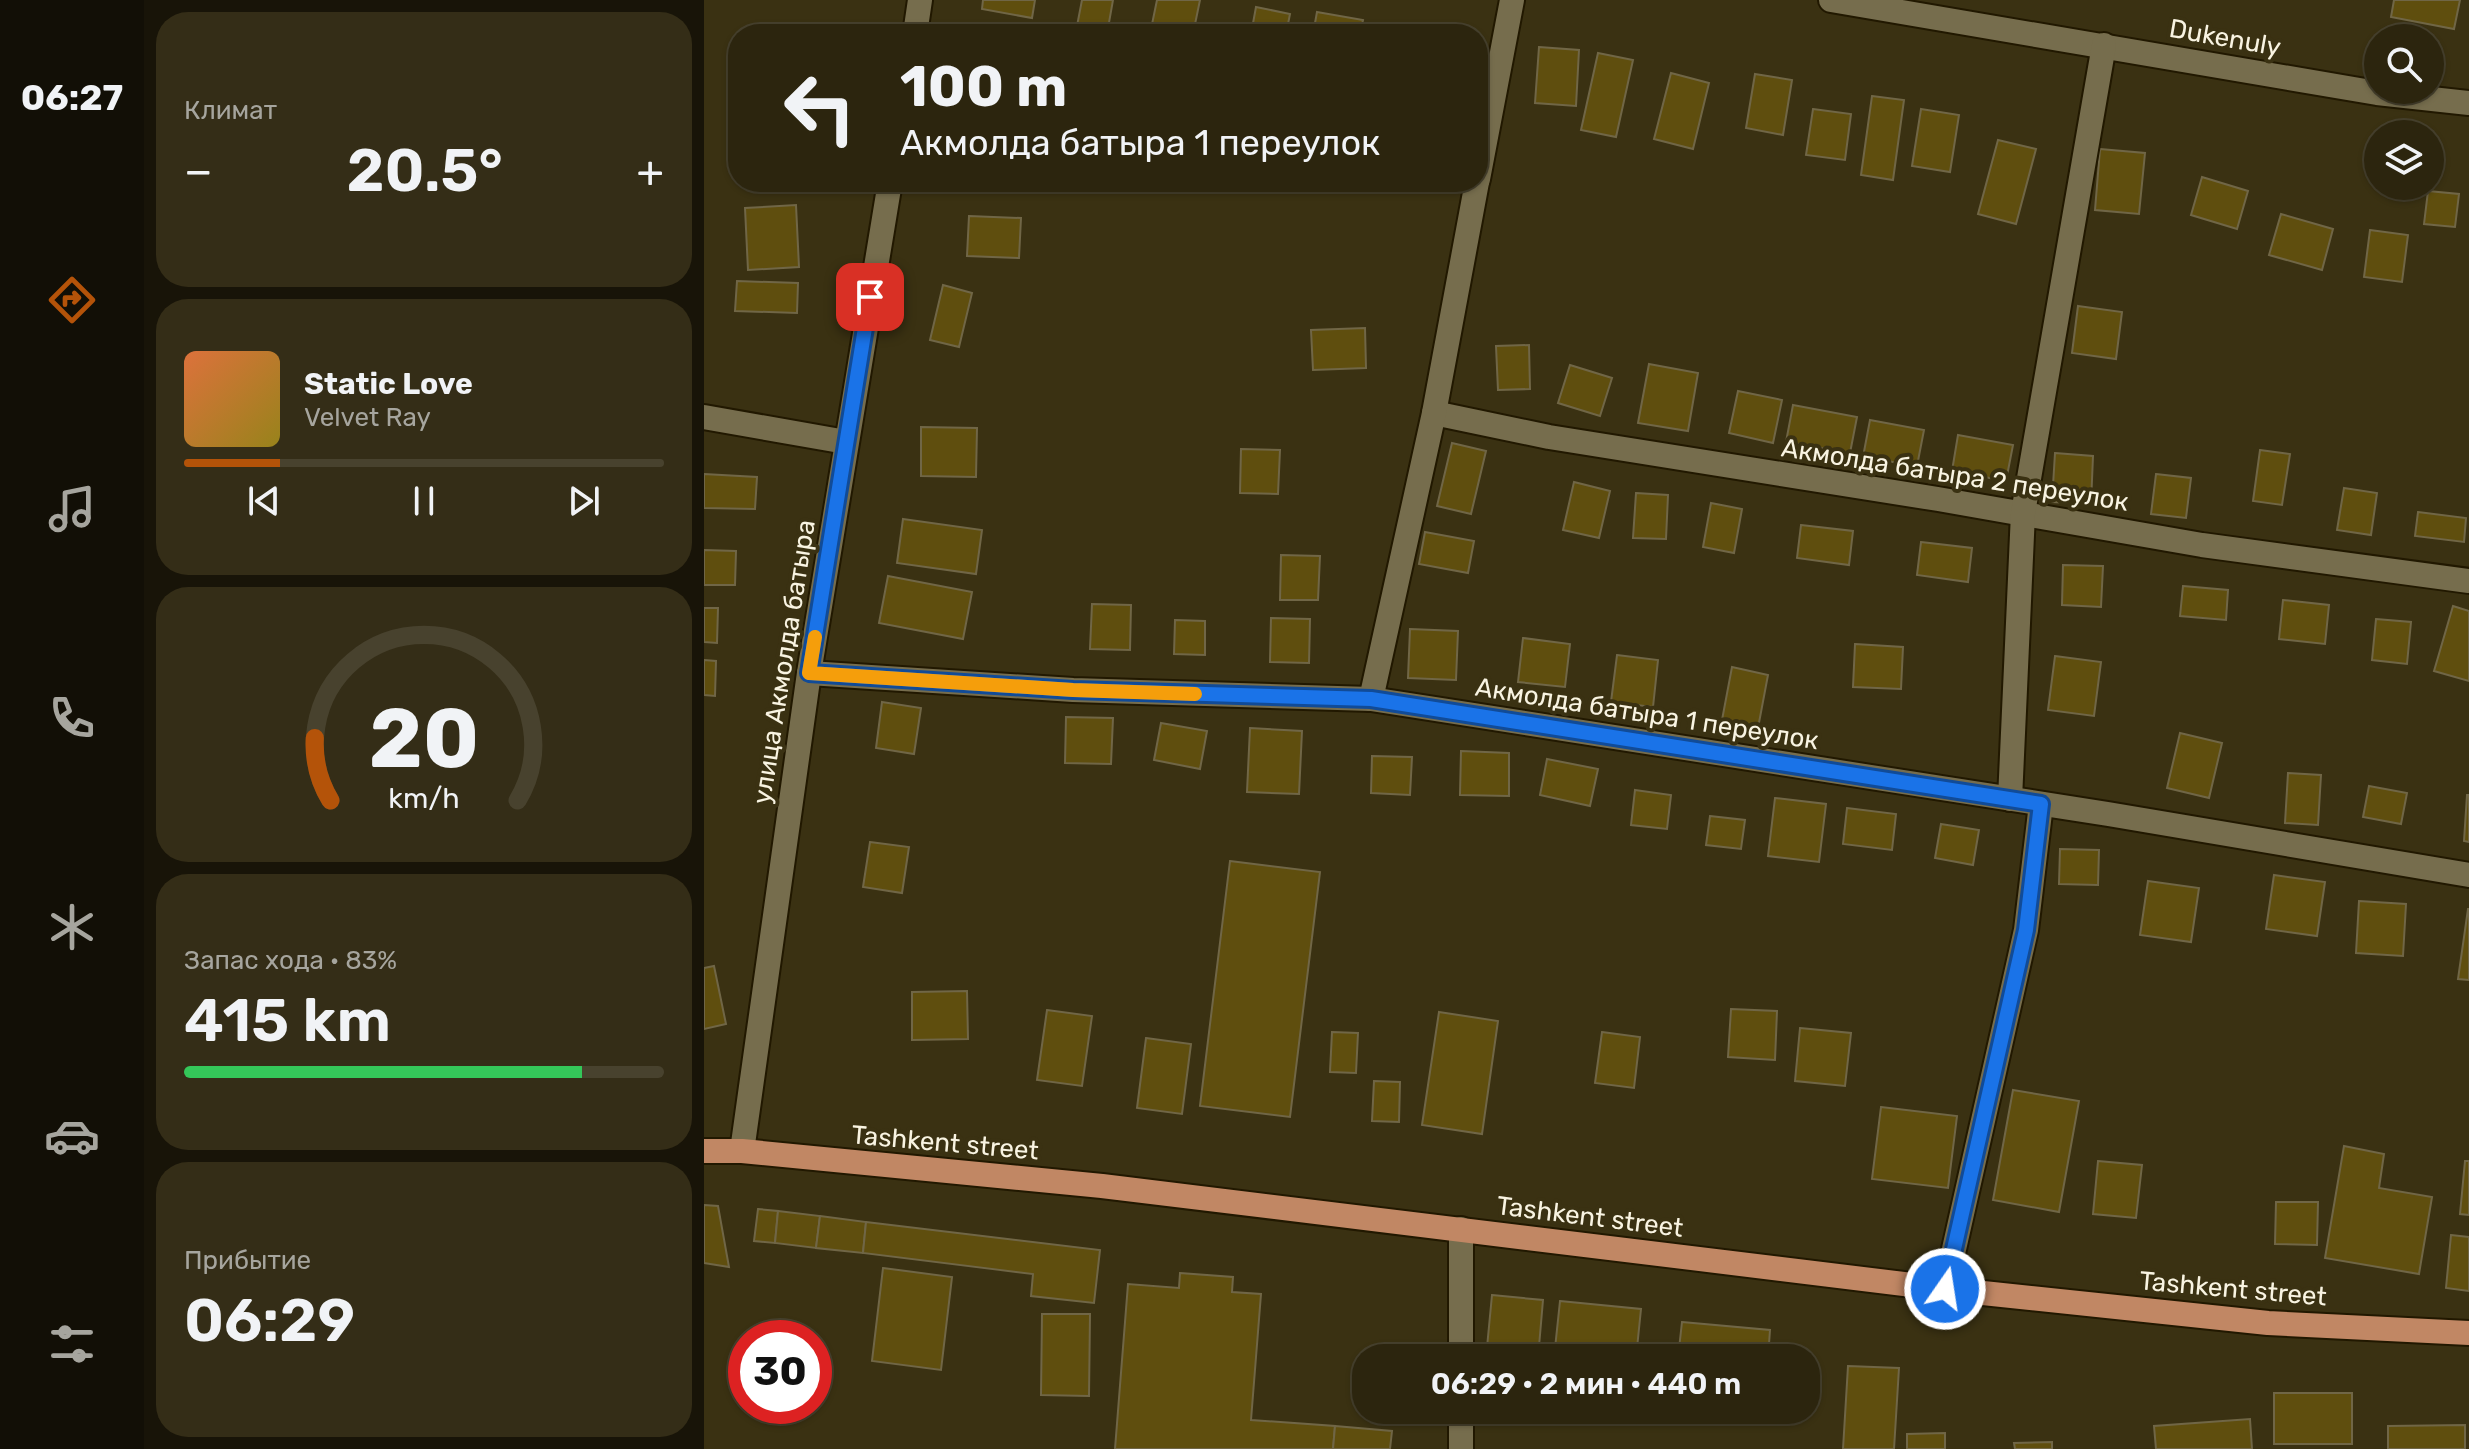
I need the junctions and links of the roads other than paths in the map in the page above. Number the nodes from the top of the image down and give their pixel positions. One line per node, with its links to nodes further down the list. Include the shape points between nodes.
1 (920, 0): 4 (street)
2 (1512, 0): 7 (street)
3 (1831, 0): 5 (street, Dukenuly)
4 (916, 24)
5 (2104, 45): 6 (street, Dukenuly, via 2377,93); 13 (street)
6 (2469, 103)
7 (1488, 127)
8 (888, 192): 12 (street, улица Акмолда батыра)
9 (1476, 192): 10 (street)
10 (1434, 413): 13 (street, Акмолда батыра 2 переулок, via 1549,437); 16 (street)
11 (704, 417): 12 (street)
12 (846, 442): 15 (street, улица Акмолда батыра)
13 (2023, 513): 14 (street, Акмолда батыра 2 переулок, via 2202,545); 17 (street)
14 (2469, 581)
15 (809, 673): 16 (street, Акмолда батыра 1 переулок, via 1073,690); 21 (street, улица Акмолда батыра)
16 (1371, 699): 17 (street, Акмолда батыра 1 переулок)
17 (2010, 799): 18 (street, Акмолда батыра 1 переулок)
18 (2041, 804): 19 (street, Акмолда батыра 1 переулок); 23 (street, via 2026,930)
19 (2469, 875)
20 (704, 1151): 21 (main road, Tashkent street)
21 (742, 1151): 22 (main road, Tashkent street, via 1102,1186)
22 (1461, 1229): 23 (main road, Tashkent street); 25 (street)
23 (1945, 1289): 24 (main road, Tashkent street, via 2268,1323)
24 (2469, 1333)
25 (1461, 1344)
26 (1461, 1424): 27 (street)
27 (1461, 1449)

